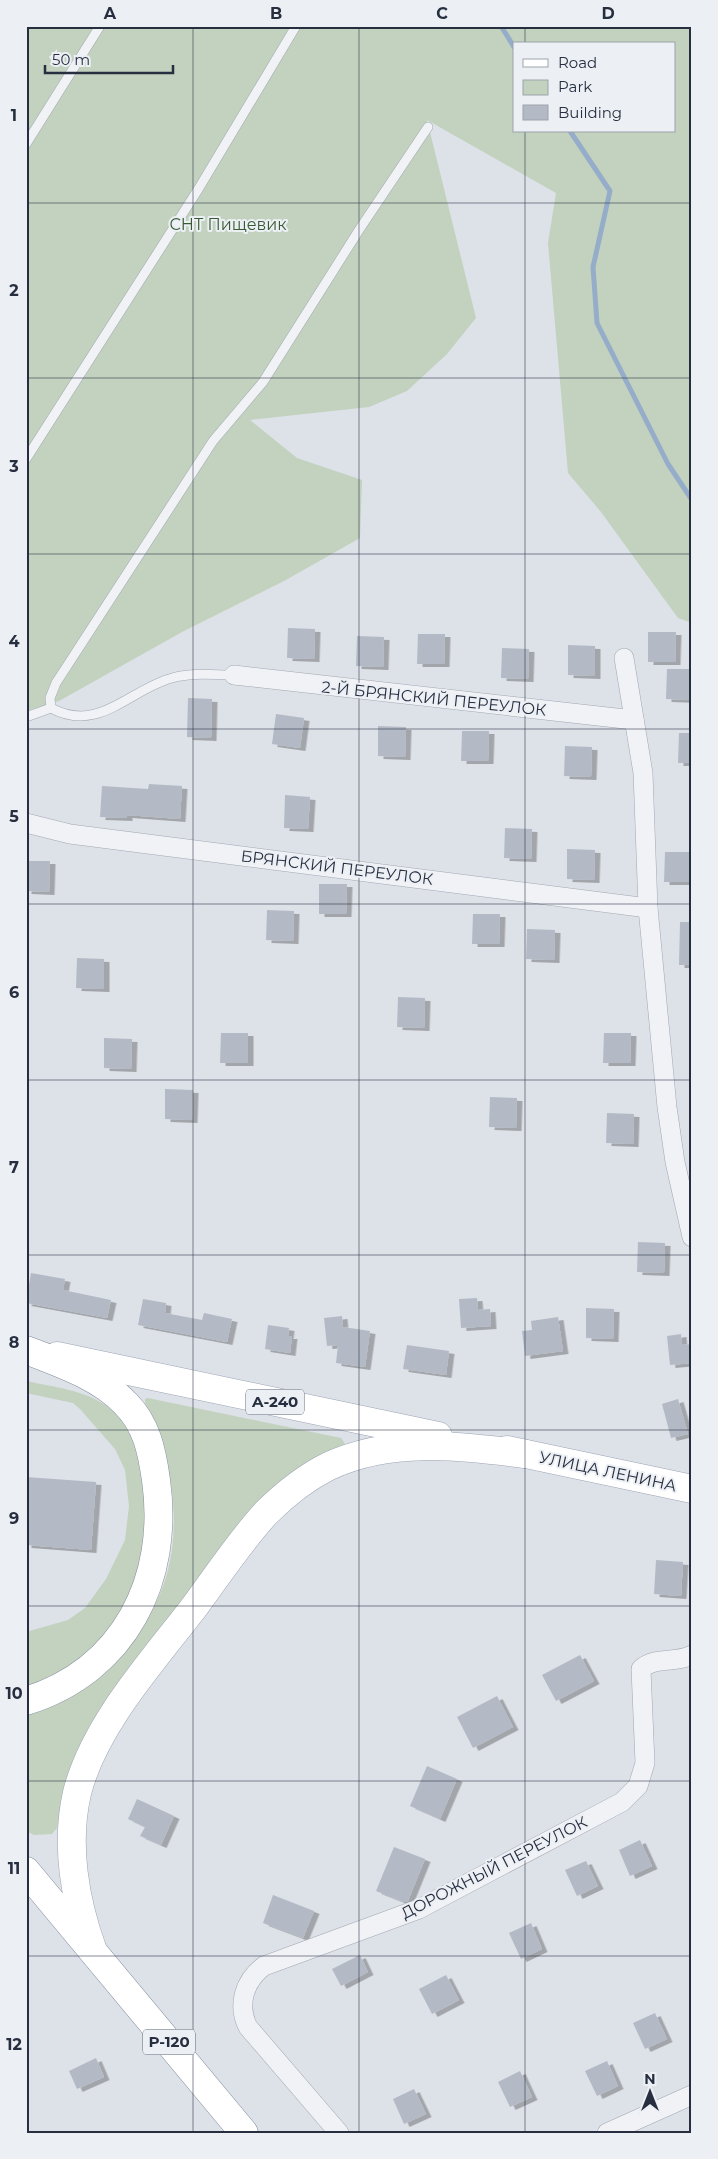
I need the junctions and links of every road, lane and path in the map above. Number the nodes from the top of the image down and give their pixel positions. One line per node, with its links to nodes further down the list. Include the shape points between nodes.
1 (100, 26): 4 (lane)
2 (296, 26): 5 (lane, via 199,188)
3 (428, 127): 8 (lane, via 264,382 213,441 56,683 50,698)
4 (26, 144)
5 (26, 459)
6 (624, 658): 10 (street)
7 (234, 675): 8 (lane, via 191,674 171,678 151,685 121,705 103,712 66,715); 10 (street, 2-Й БРЯНСКИЙ ПЕРЕУЛОК)
8 (51, 708): 9 (lane)
9 (26, 718)
10 (634, 720): 12 (street, via 642,773)
11 (26, 822): 12 (street, БРЯНСКИЙ ПЕРЕУЛОК, via 70,834)
12 (648, 908): 13 (street, via 667,1107 675,1162)
13 (692, 1237)
14 (26, 1350): 15 (main road, А-240); 18 (main road, via 95,1381 126,1404 138,1419 150,1444 159,1514 152,1573 146,1593 127,1627 81,1674)
15 (525, 1454): 16 (main road, УЛИЦА ЛЕНИНА / А-240); 21 (main road, via 455,1445 386,1449 321,1471 285,1495 265,1514 121,1706 86,1766 74,1812 73,1856 82,1916)
16 (685, 1490)
17 (692, 1655): 24 (street, ДОРОЖНЫЙ ПЕРЕУЛОК, via 681,1661 648,1663 641,1669 645,1764 638,1786 622,1802 419,1909 264,1966 250,1980 242,2003 242,2016 248,2027)
18 (26, 1701)
19 (26, 1871): 21 (main road, Р-120)
20 (26, 1899): 21 (main road)
21 (93, 1950): 23 (main road, Р-120)
22 (692, 2095): 25 (street)
23 (244, 2133)
24 (339, 2133)
25 (607, 2133)

